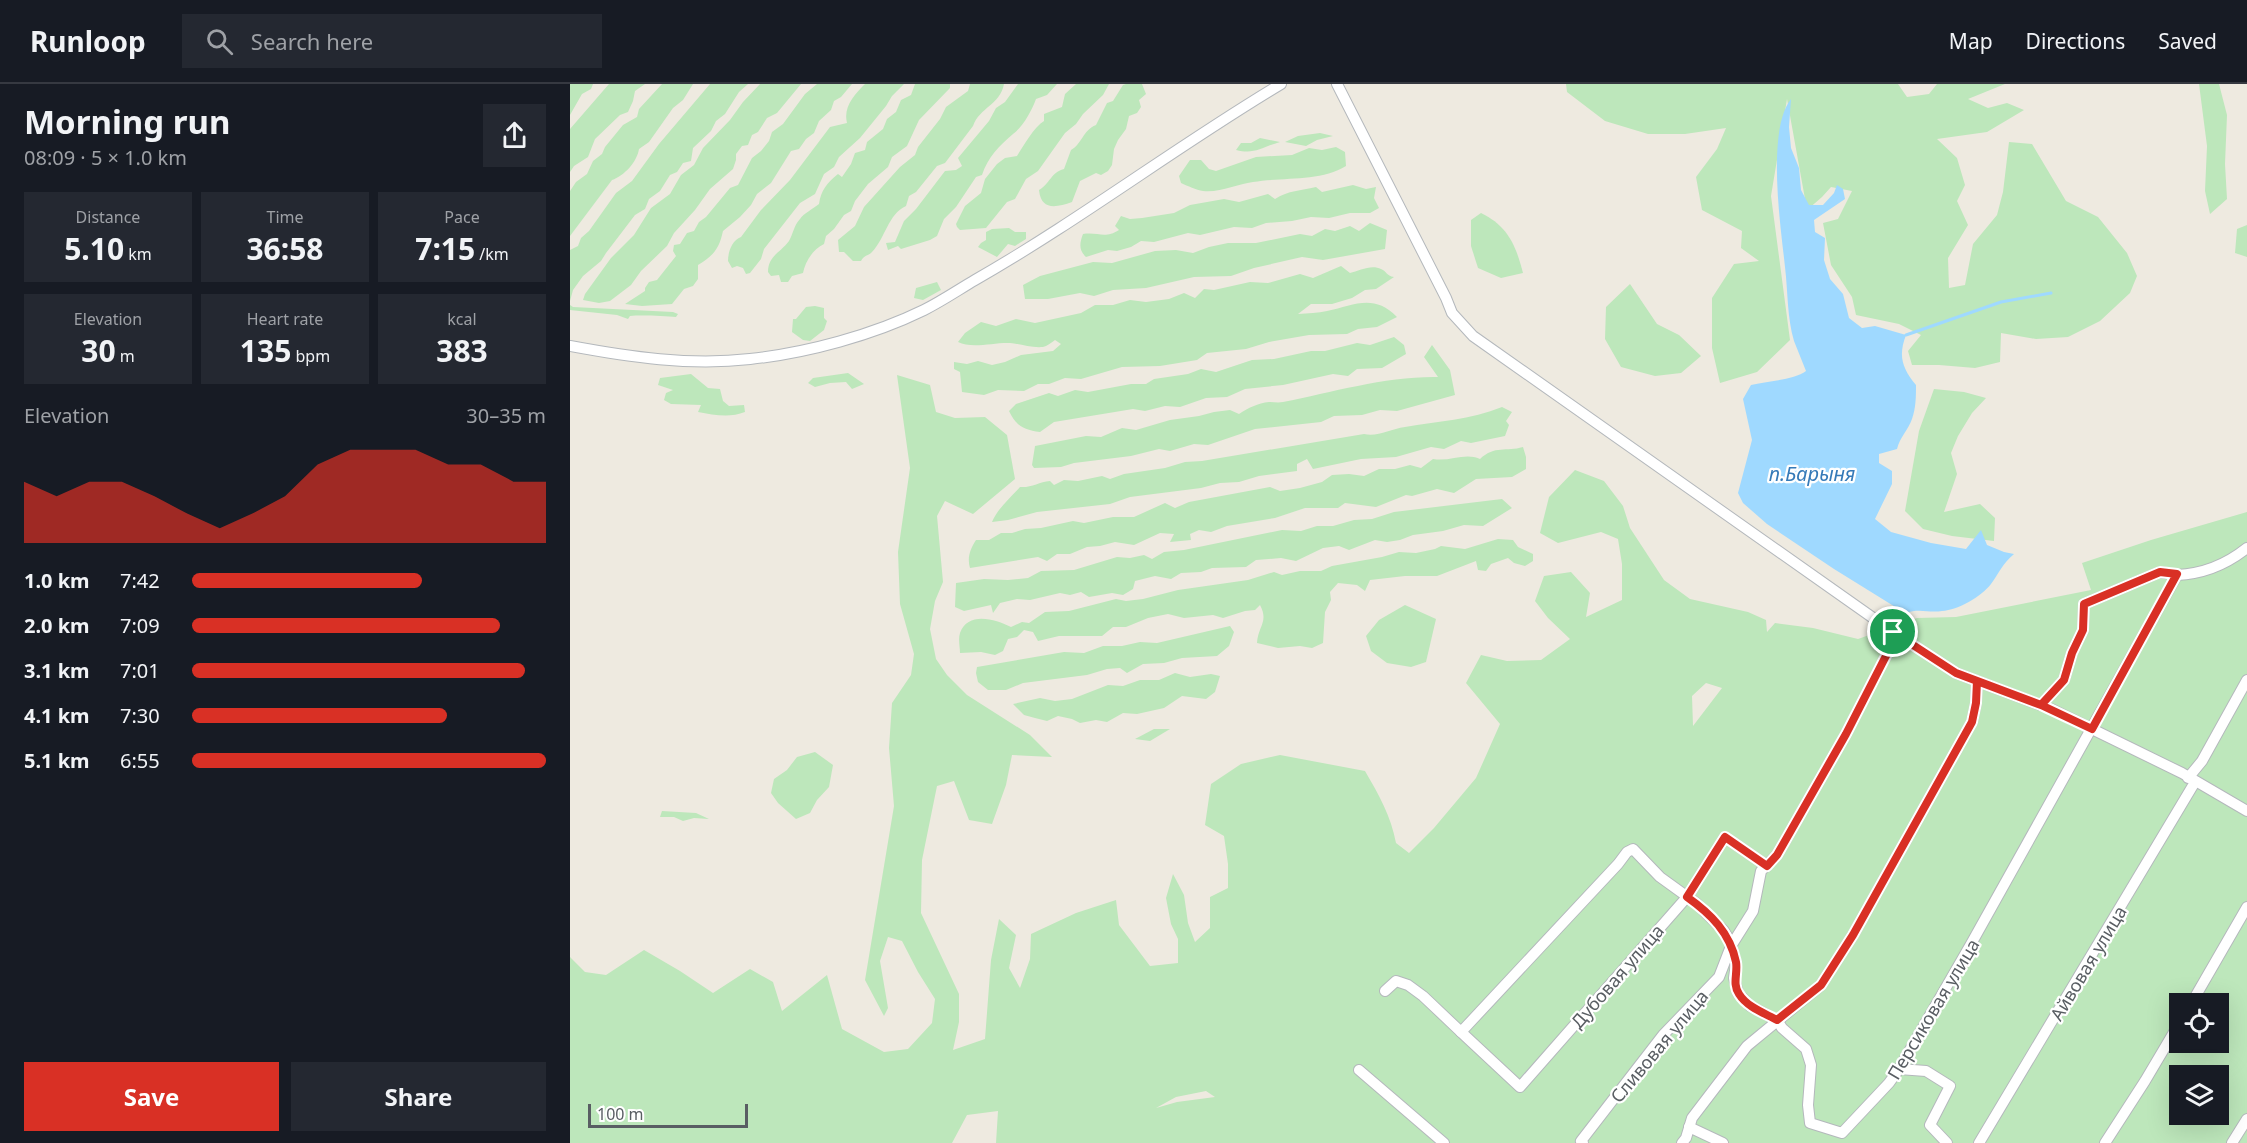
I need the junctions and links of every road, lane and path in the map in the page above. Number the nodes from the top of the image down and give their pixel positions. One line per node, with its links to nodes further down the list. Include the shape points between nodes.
1 (1281, 84): 3 (street, via 1015,258 924,310 861,334 806,350 749,360 686,362)
2 (1337, 84): 6 (street, via 1452,313 1473,336)
3 (570, 346)
4 (2247, 548): 5 (street, via 2212,569)
5 (2177, 574): 9 (street, via 2160,572 2084,604 2083,630 2064,680); 10 (street, Персиковая улица)
6 (1893, 632): 8 (street, via 1956,673); 13 (street, Сливовая улица, via 1889,650 1846,734)
7 (2247, 680): 11 (street, Айвовая улица)
8 (1977, 681): 9 (street); 19 (street, via 1972,722 1853,935 1821,985)
9 (2041, 705): 10 (street)
10 (2092, 729): 11 (street); 22 (street, Персиковая улица)
11 (2192, 780): 12 (street); 31 (street, Айвовая улица)
12 (2247, 811)
13 (1767, 866): 14 (street, Дубовая улица, via 1725,837); 16 (street, Сливовая улица, via 1761,871 1753,911)
14 (1687, 897): 16 (street, Персиковая улица, via 1724,931); 20 (street, Персиковая улица, via 1633,849 1627,852); 20 (street, Дубовая улица, via 1520,1087)
15 (2247, 907): 18 (street)
16 (1731, 946): 19 (street, Персиковая улица, via 1738,993 1750,1006); 26 (street, Сливовая улица, via 1719,977 1663,1035)
17 (1385, 991): 20 (street, via 1396,981 1408,985)
18 (2197, 993)
19 (1777, 1020): 22 (street, Персиковая улица, via 1806,1049 1811,1065 1810,1123 1842,1133); 25 (street, via 1748,1046)
20 (1461, 1032)
21 (2169, 1041): 32 (street)
22 (1899, 1069): 30 (street, via 1926,1071 1950,1086 1930,1125)
23 (1359, 1070): 27 (street)
24 (2247, 1119): 33 (street)
25 (1689, 1127): 28 (street); 29 (street)
26 (1582, 1142)
27 (1444, 1143)
28 (1682, 1143)
29 (1723, 1143)
30 (1947, 1143)
31 (1979, 1143)
32 (2105, 1143)
33 (2232, 1143)

